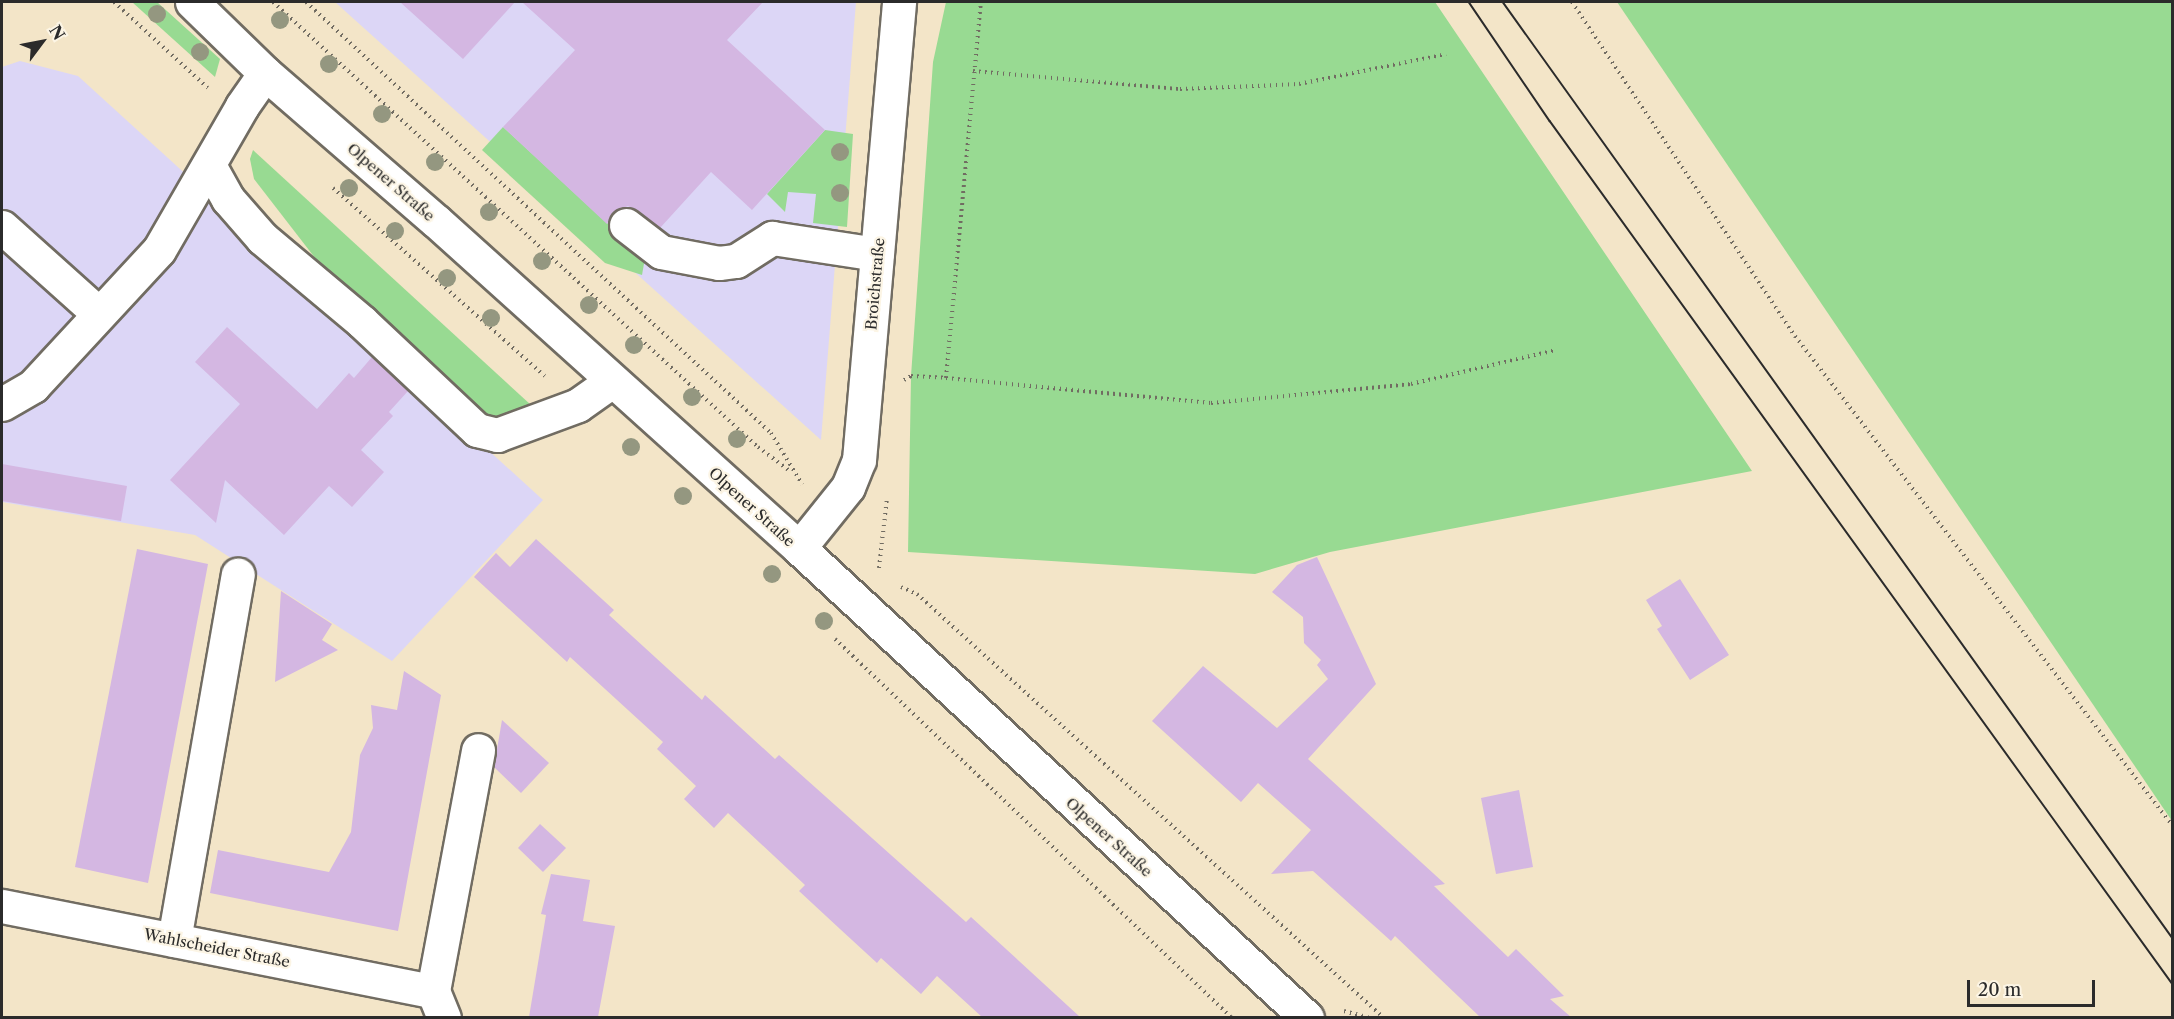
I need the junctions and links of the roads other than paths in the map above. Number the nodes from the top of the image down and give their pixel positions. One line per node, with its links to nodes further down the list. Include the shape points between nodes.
1 (192, 2): 3 (main road, Olpener Straße)
2 (899, 2): 7 (main road, Broichstraße)
3 (265, 73): 4 (main road); 9 (main road, Olpener Straße, via 436,220)
4 (209, 165): 8 (main road, via 159,250); 9 (main road, via 228,199 262,238 362,322 477,430 497,435 578,405)
5 (626, 225): 7 (main road, via 662,252 719,263 736,261 772,238)
6 (2, 227): 8 (main road)
7 (877, 254): 11 (main road, Broichstraße, via 856,470 827,515)
8 (99, 314): 10 (main road, via 33,386)
9 (612, 381): 11 (main road, Olpener Straße)
10 (2, 404)
11 (799, 548): 17 (main road, Olpener Straße)
12 (238, 575): 15 (main road)
13 (478, 750): 16 (main road, Wahlscheider Straße)
14 (2, 906): 15 (main road, Wahlscheider Straße)
15 (174, 940): 16 (main road, Wahlscheider Straße)
16 (438, 1004)
17 (1307, 1017)

